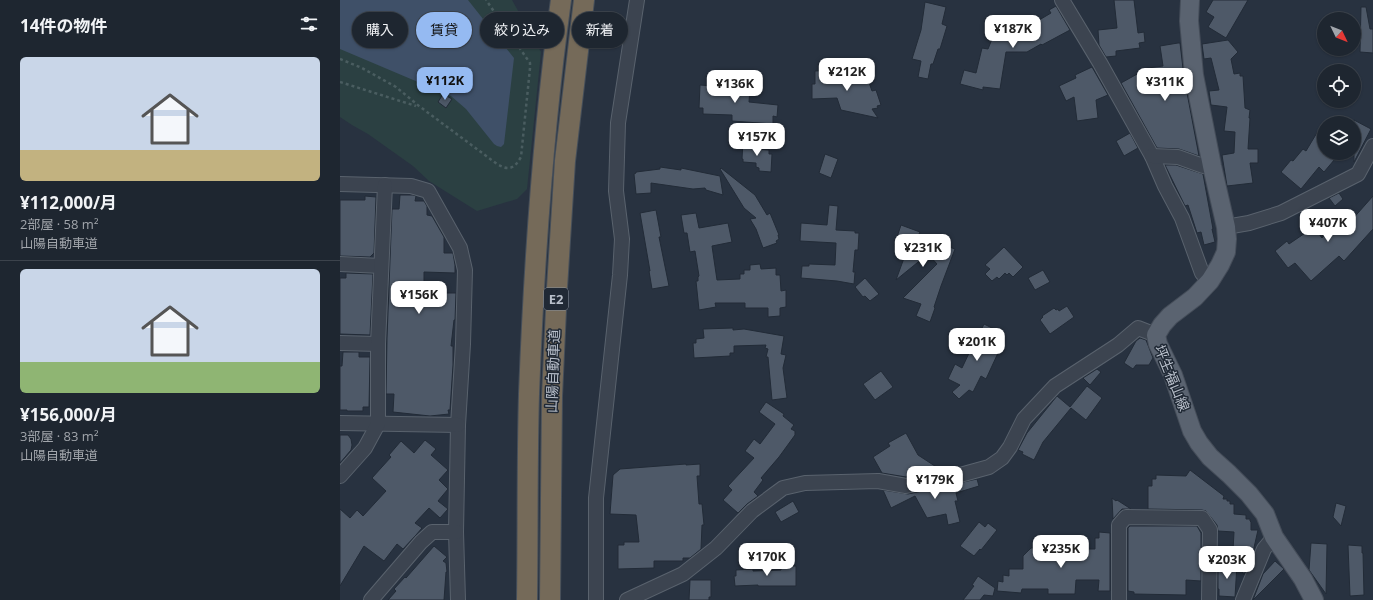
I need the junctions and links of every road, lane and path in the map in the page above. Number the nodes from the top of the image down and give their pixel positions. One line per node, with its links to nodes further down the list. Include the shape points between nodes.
1 (486, 0): 9 (path, via 530,63 521,157 518,163 511,168 497,164)
2 (562, 0): 30 (highway, 山陽自動車道 / E2, via 555,46 534,288 529,396)
3 (584, 0): 31 (highway, 山陽自動車道 / E2, via 565,161 557,288 552,396)
4 (637, 0): 32 (street, via 618,124 616,191 622,239 596,498)
5 (1062, 0): 11 (street)
6 (1190, 0): 12 (main road, 坪生福山線, via 1189,21 1194,75)
7 (340, 59): 9 (path, via 396,87)
8 (340, 82): 9 (path)
9 (419, 106)
10 (1373, 146): 15 (street, via 1358,174 1281,213)
11 (1152, 156): 12 (street, via 1178,157 1203,166); 18 (street, via 1182,218 1202,273)
12 (1212, 166): 15 (main road, 坪生福山線)
13 (340, 184): 14 (street)
14 (385, 185): 17 (street); 24 (street, via 411,186 428,191 460,248 465,270)
15 (1226, 227): 18 (main road, 坪生福山線, via 1226,252)
16 (340, 264): 17 (street)
17 (381, 266): 21 (street)
18 (1210, 281): 19 (main road, 坪生福山線, via 1195,297 1170,316)
19 (1156, 335): 27 (main road, 坪生福山線, via 1174,375 1192,431 1199,443 1253,499 1265,514); 33 (street, via 1138,328 1055,386 1024,420 1002,458 989,467 906,486 878,481 804,483 783,488 752,511 716,548 683,574)
20 (340, 343): 21 (street)
21 (378, 344): 23 (street)
22 (340, 424): 23 (street)
23 (378, 424): 24 (street); 25 (street, via 365,448)
24 (458, 425): 26 (street)
25 (340, 476)
26 (456, 532): 28 (street, via 432,532); 29 (street)
27 (1274, 536): 36 (street, via 1264,549); 37 (main road, 坪生福山線)
28 (371, 600)
29 (458, 600)
30 (527, 600)
31 (550, 600)
32 (596, 600)
33 (627, 600)
34 (1119, 600): 35 (street, via 1119,525 1126,517 1202,518 1210,530)
35 (1209, 600)
36 (1243, 600)
37 (1314, 600)

